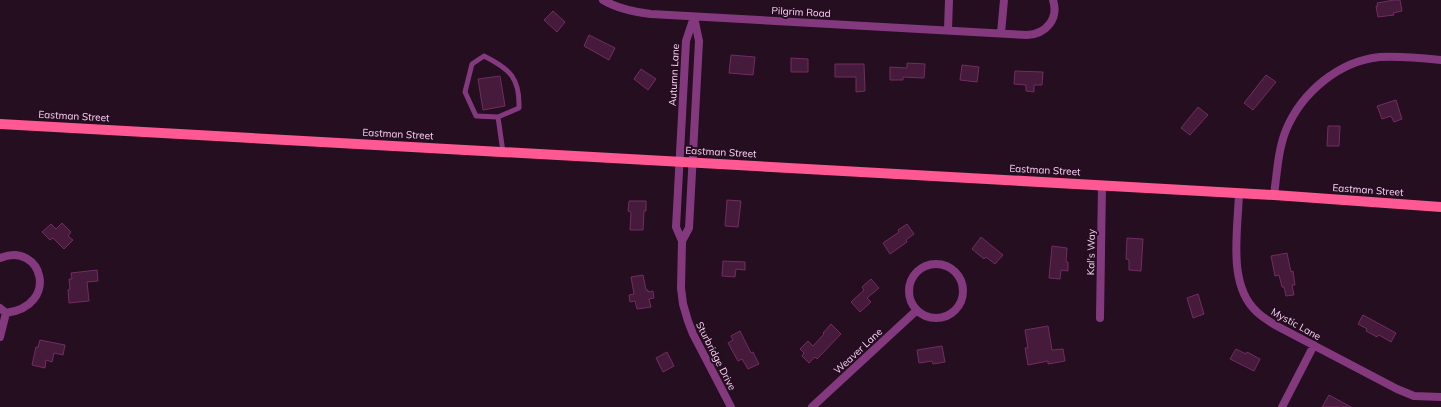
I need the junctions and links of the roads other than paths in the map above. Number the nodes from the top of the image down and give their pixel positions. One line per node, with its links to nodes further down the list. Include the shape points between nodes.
1 (603, 0): 5 (street, Pilgrim Road, via 630,11)
2 (949, 0): 6 (street)
3 (1004, 0): 7 (street)
4 (1053, 0): 7 (street, Pilgrim Road, via 1053,18 1043,31 1033,35)
5 (694, 16): 6 (street, Pilgrim Road); 12 (street, Autumn Lane, via 686,41); 13 (street, via 699,41)
6 (948, 30): 7 (street, Pilgrim Road)
7 (1001, 33)
8 (1441, 60): 16 (street, via 1395,57 1367,59 1328,76 1301,104 1286,130)
9 (498, 118): 9 (lane, via 476,116 465,92 472,64 484,56 498,63 513,77 519,93 519,108); 11 (lane)
10 (0, 124): 11 (main road, Eastman Street)
11 (503, 152): 12 (main road, Eastman Street)
12 (679, 162): 13 (main road, Eastman Street); 18 (street, Sturbridge Drive, via 676,227)
13 (693, 163): 14 (main road, Eastman Street); 18 (street, Sturbridge Drive, via 689,228)
14 (1102, 186): 15 (main road, Eastman Street); 22 (street, Kal's Way)
15 (1239, 193): 16 (main road, Eastman Street); 24 (street, Mystic Lane, via 1236,259 1242,291 1257,312 1275,325)
16 (1274, 195): 17 (main road, Eastman Street)
17 (1441, 207)
18 (682, 241): 26 (street, Sturbridge Drive, via 683,304 688,321)
19 (0, 258): 20 (street, via 13,255 28,259 34,264 40,282 39,293 33,301 14,312)
20 (3, 310): 23 (street)
21 (917, 310): 21 (street, via 911,300 910,289 913,279 920,270 936,264 946,266 956,273 962,282 963,293 960,304 953,312 937,318 926,316); 27 (street, Weaver Lane)
22 (1100, 318)
23 (0, 337)
24 (1314, 345): 25 (street, Mystic Lane, via 1406,392 1423,397); 28 (street)
25 (1441, 397)
26 (731, 407)
27 (812, 407)
28 (1282, 407)

